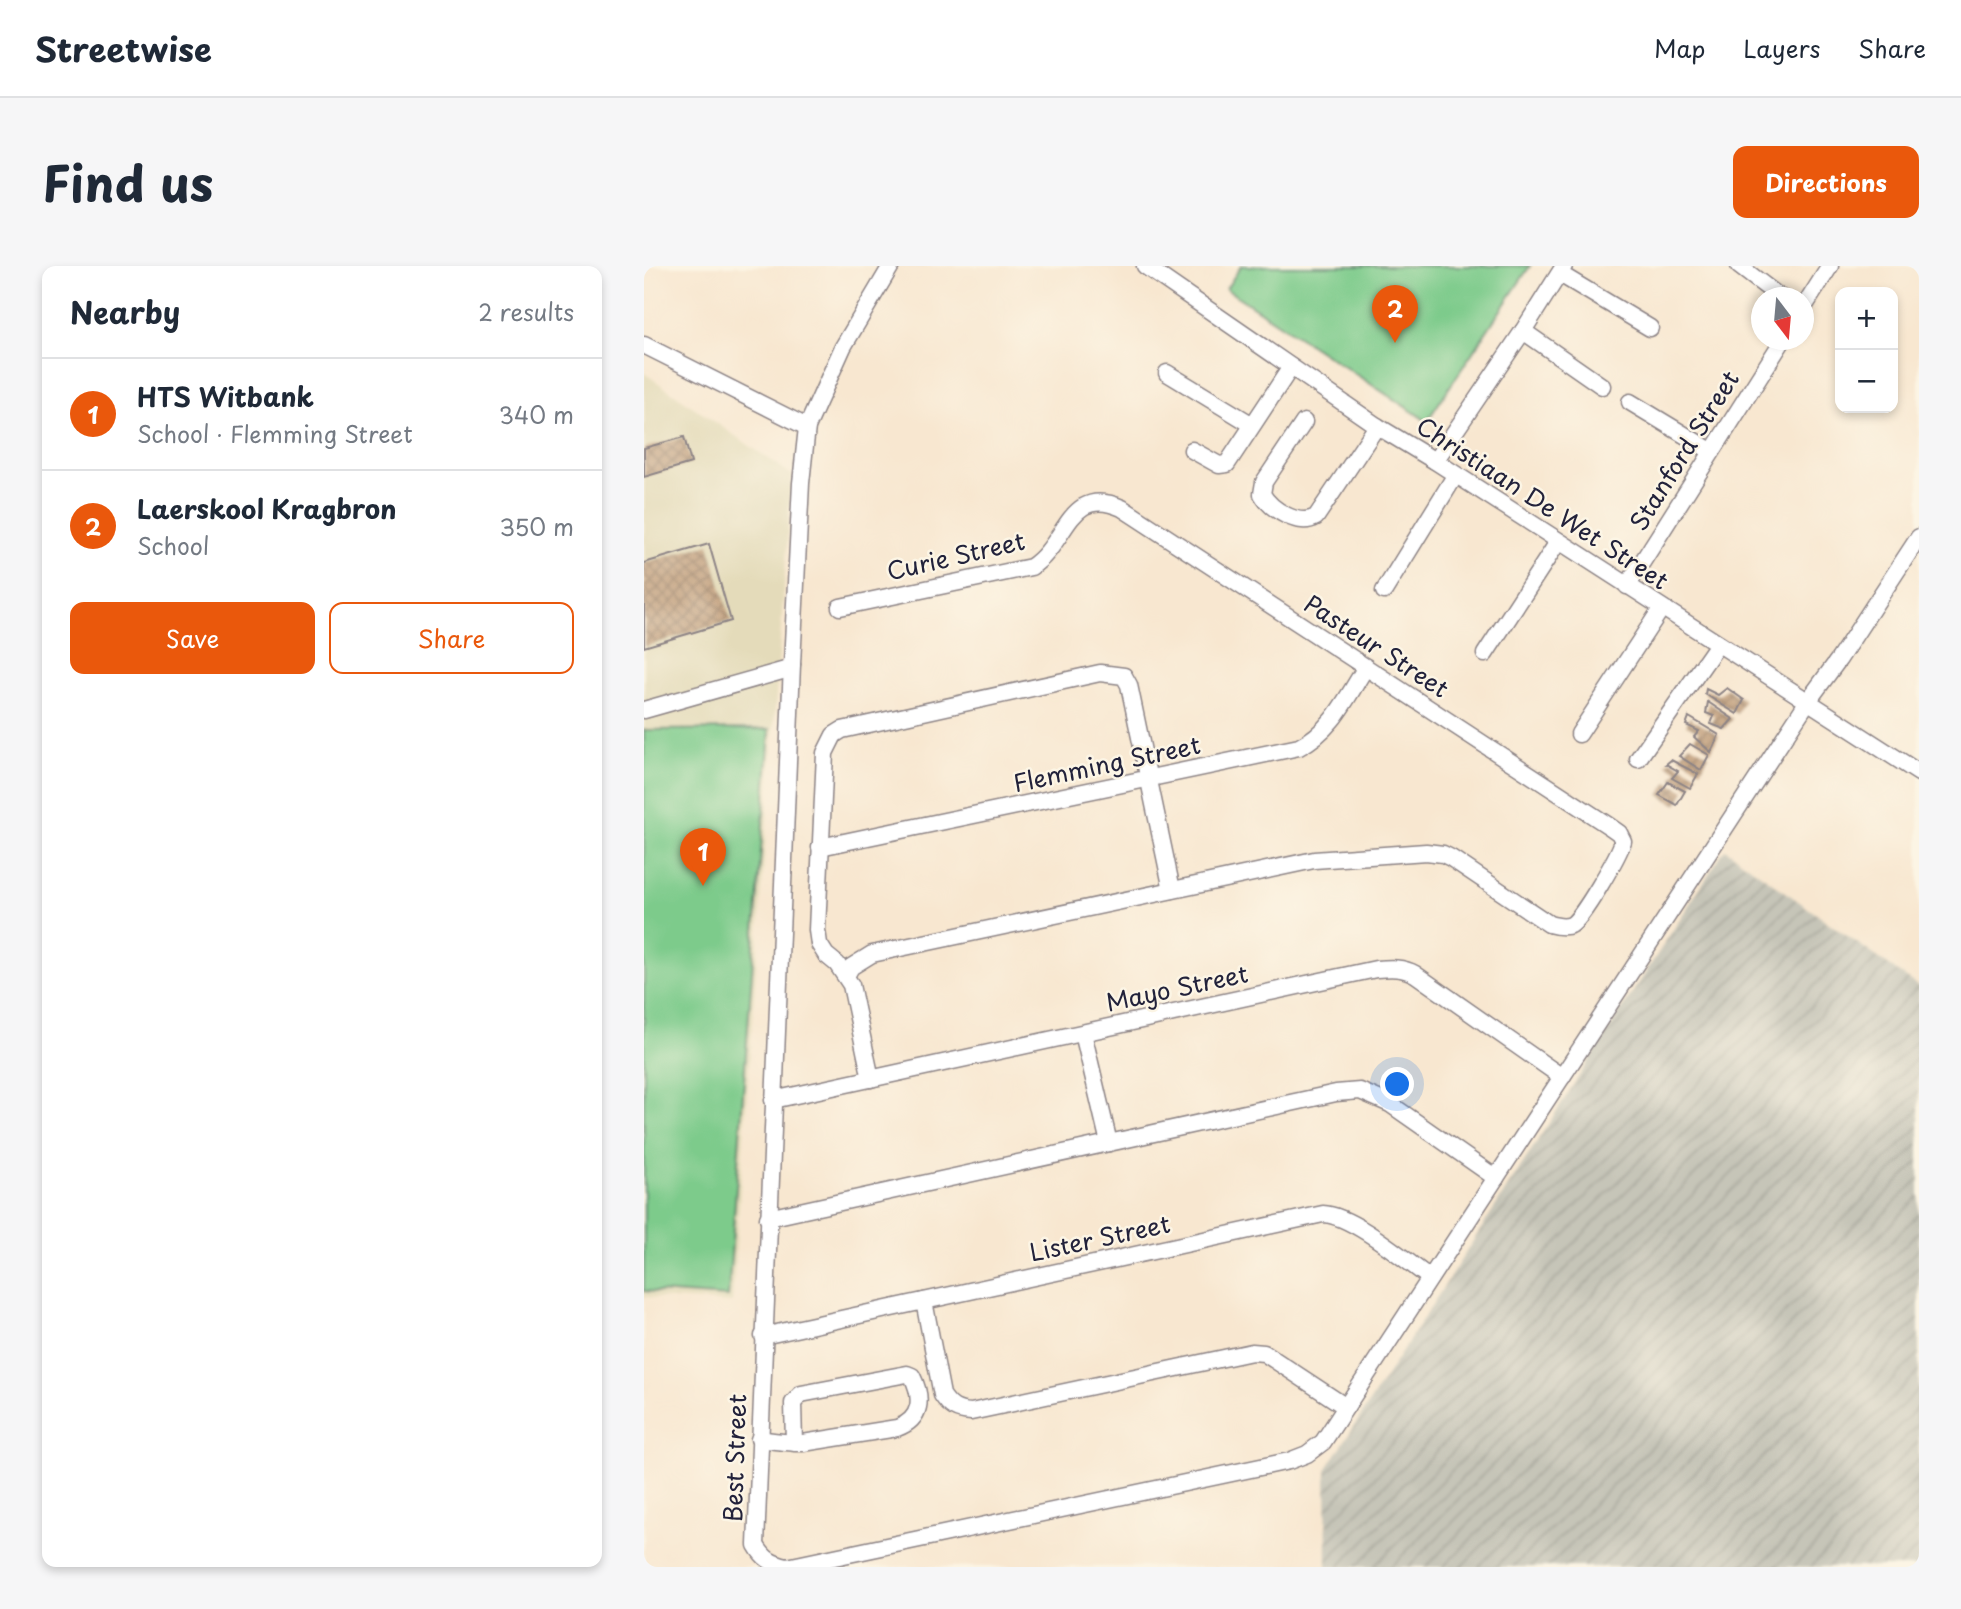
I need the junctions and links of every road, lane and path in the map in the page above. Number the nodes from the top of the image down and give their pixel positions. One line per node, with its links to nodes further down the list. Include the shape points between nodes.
1 (891, 266): 19 (street, Best Street, via 843,347)
2 (1145, 266): 12 (street, Christiaan De Wet Street)
3 (1739, 266): 6 (street)
4 (1830, 266): 7 (street)
5 (1562, 270): 8 (street); 9 (street)
6 (1767, 287)
7 (1814, 291)
8 (1650, 328)
9 (1523, 331): 14 (street); 22 (street)
10 (644, 345): 19 (street)
11 (1777, 350): 21 (street, Stanford Street)
12 (1291, 366): 17 (street); 18 (street, Christiaan De Wet Street)
13 (1167, 373): 17 (street)
14 (1602, 386)
15 (1630, 402): 21 (street)
16 (1304, 422): 18 (street, via 1264,482 1262,494 1270,505 1296,520 1316,517)
17 (1251, 424): 20 (street, via 1227,464 1219,465)
18 (1377, 426): 22 (street, Christiaan De Wet Street)
19 (807, 427): 33 (street, Best Street)
20 (1192, 450)
21 (1711, 452): 27 (street, Stanford Street)
22 (1435, 461): 23 (street, Christiaan De Wet Street)
23 (1455, 476): 26 (street, Christiaan De Wet Street); 28 (street)
24 (1097, 501): 29 (street, Curie Street, via 1078,510 1044,559 1031,567); 34 (street, Pasteur Street, via 1122,508)
25 (1919, 537): 35 (street)
26 (1558, 542): 27 (street, Christiaan De Wet Street); 32 (street)
27 (1627, 586): 30 (street, Christiaan De Wet Street)
28 (1384, 591)
29 (839, 607)
30 (1661, 608): 31 (street, Christiaan De Wet Street); 37 (street)
31 (1718, 644): 35 (street, Christiaan De Wet Street); 38 (street)
32 (1485, 654)
33 (792, 664): 36 (street, via 783,672); 47 (street, Best Street)
34 (1366, 667): 40 (street, Flemming Street, via 1330,724 1315,739 1299,747); 42 (street, Pasteur Street, via 1619,833 1623,841 1615,861 1577,920 1565,926 1549,924 1436,852 1314,860)
35 (1808, 701): 39 (street, Christiaan De Wet Street); 45 (street)
36 (644, 710)
37 (1579, 734)
38 (1638, 759)
39 (1919, 773)
40 (1149, 780): 41 (street, Flemming Street); 41 (street, via 1129,684 1124,676 1100,673 842,730 825,753); 42 (street)
41 (820, 847): 43 (street, via 819,944)
42 (1172, 890): 43 (street, via 872,954 851,967)
43 (846, 976): 46 (street)
44 (1083, 1033): 45 (street, Mayo Street, via 1393,968 1415,974); 46 (street, Mayo Street); 48 (street)
45 (1562, 1077): 49 (street)
46 (871, 1079): 47 (street, Mayo Street)
47 (773, 1100): 50 (street, Best Street)
48 (1109, 1143): 49 (street, via 1360,1091 1390,1104); 50 (street)
49 (1496, 1178): 51 (street)
50 (768, 1218): 53 (street, Best Street)
51 (1430, 1278): 52 (street, Lister Street, via 1353,1224 1323,1214); 54 (street)
52 (924, 1301): 53 (street, Lister Street); 54 (street, via 942,1395 958,1411 971,1412 1252,1352 1264,1353)
53 (763, 1336): 55 (street, Best Street)
54 (1346, 1407): 55 (street, Best Street, via 1323,1442 1289,1461 787,1567 763,1557 756,1545)
55 (759, 1439): 56 (street)
56 (794, 1443): 56 (street, via 908,1424 919,1406 912,1376 801,1394 793,1403)

